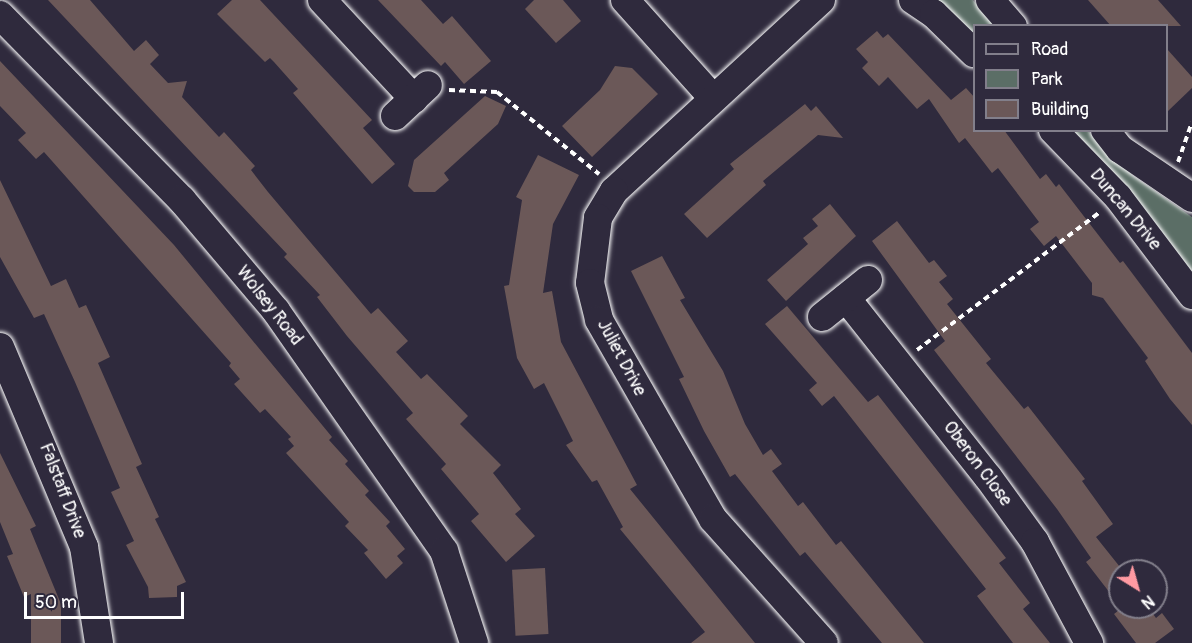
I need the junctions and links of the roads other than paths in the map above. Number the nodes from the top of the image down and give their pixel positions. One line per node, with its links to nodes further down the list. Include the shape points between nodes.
1 (322, 0): 10 (street)
2 (625, 0): 9 (street)
3 (821, 0): 9 (street, Juliet Drive)
4 (913, 0): 8 (street)
5 (990, 0): 7 (street)
6 (0, 15): 20 (street, Wolsey Road, via 182,200 276,311 444,551)
7 (1011, 24)
8 (973, 50)
9 (712, 97): 21 (street, Juliet Drive, via 614,190 598,218 591,249 590,283 599,321 713,519)
10 (412, 100)
11 (1055, 132): 15 (street, Duncan Drive, via 1118,197)
12 (1107, 132): 13 (street, via 1120,149)
13 (1181, 192)
14 (868, 280): 16 (street)
15 (1192, 295)
16 (846, 298): 17 (street); 22 (street, Oberon Close, via 1035,542)
17 (822, 317)
18 (0, 347): 19 (street, Falstaff Drive, via 84,547)
19 (99, 643)
20 (474, 643)
21 (824, 643)
22 (1089, 643)

